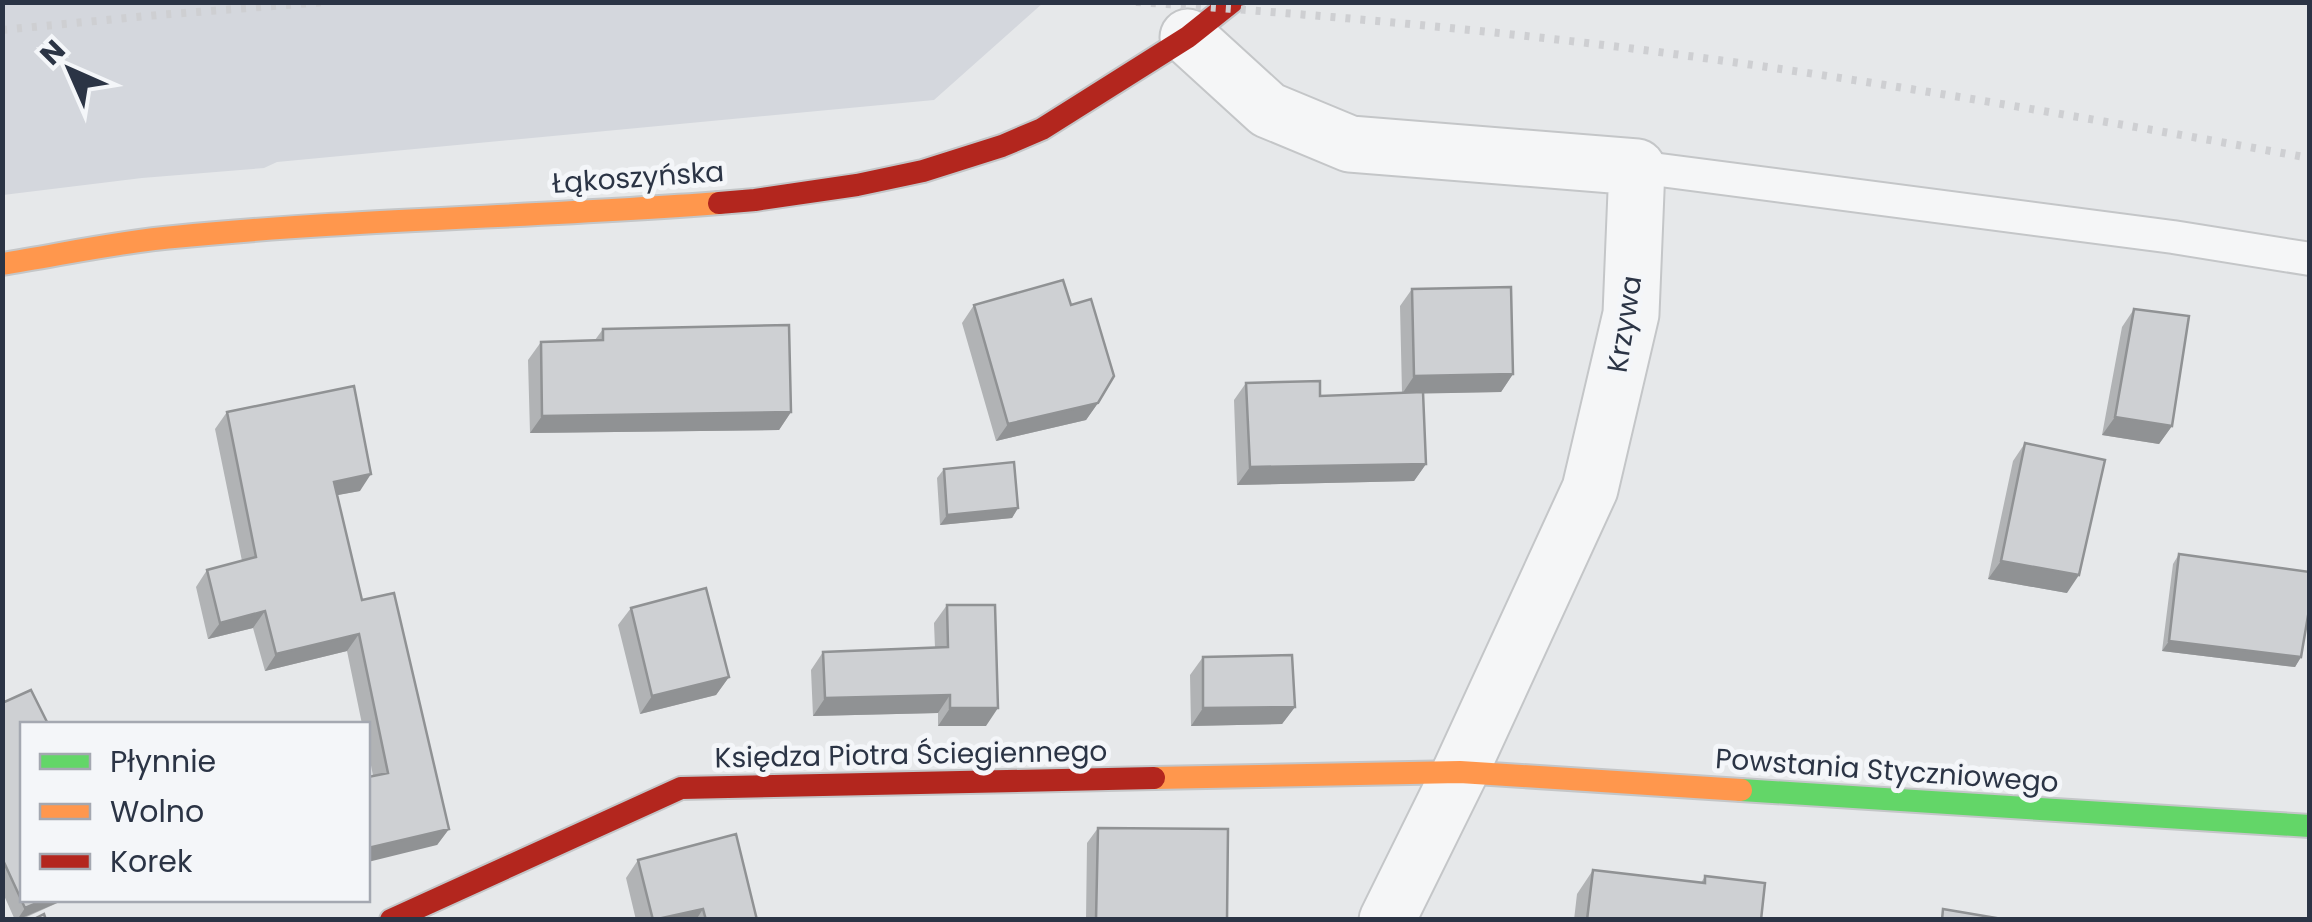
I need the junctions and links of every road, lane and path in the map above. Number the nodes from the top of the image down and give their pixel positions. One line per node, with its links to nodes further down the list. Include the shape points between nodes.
1 (1232, 2): 2 (street, Łąkoszyńska)
2 (1188, 37): 3 (street, via 1268,110 1350,144); 5 (street, Łąkoszyńska, via 1042,129 857,186 642,209 171,238)
3 (1638, 167): 4 (lane); 6 (street, Krzywa, via 1632,314 1590,489)
4 (2310, 259)
5 (2, 264)
6 (1460, 772): 7 (street, Powstania Styczniowego); 8 (street, Księdza Piotra Ściegiennego, via 681,788); 9 (street, Krzywa)
7 (2310, 826)
8 (391, 920)
9 (1387, 920)

